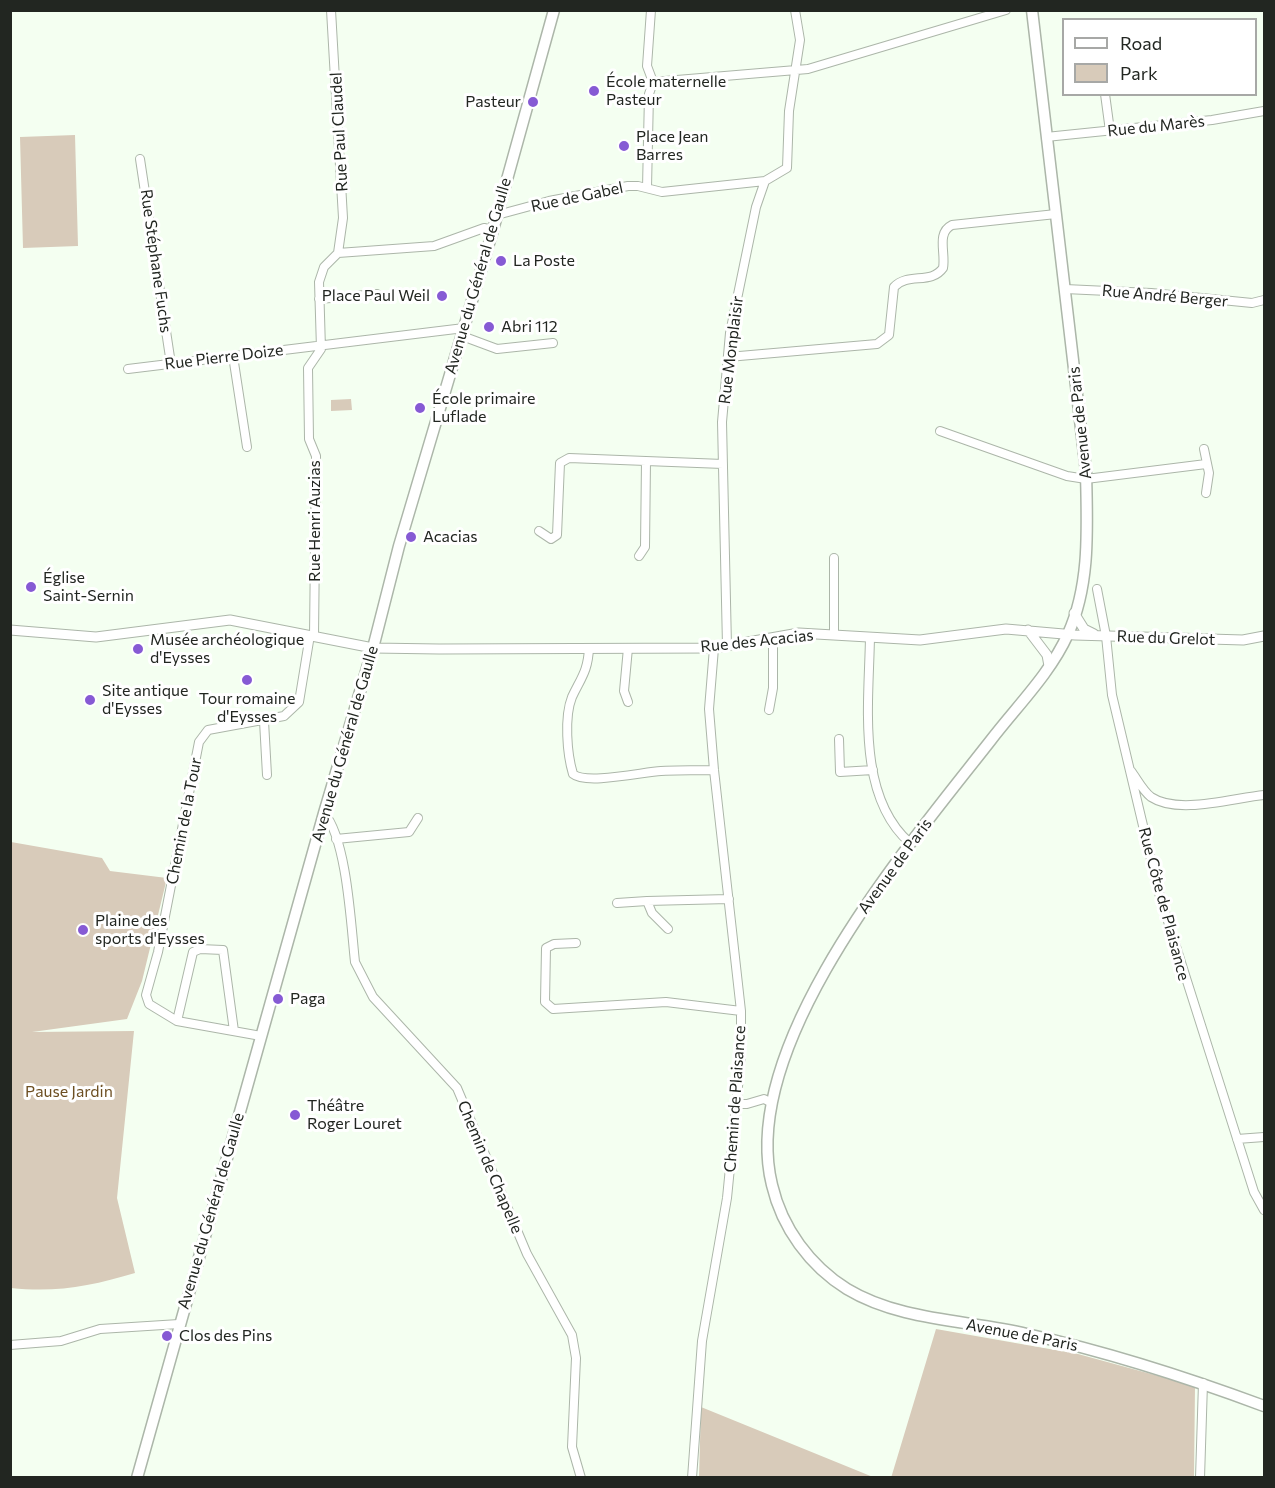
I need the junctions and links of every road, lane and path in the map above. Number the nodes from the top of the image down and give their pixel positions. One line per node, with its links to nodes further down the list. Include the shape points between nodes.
1 (331, 10): 19 (street, Rue Paul Claudel, via 343,218)
2 (554, 10): 17 (main road, Avenue du Général de Gaulle)
3 (651, 10): 8 (street, via 647,66)
4 (795, 10): 7 (street, via 800,40)
5 (1006, 10): 7 (street)
6 (1032, 10): 12 (main road, Avenue de Paris)
7 (796, 71): 8 (street); 14 (street, via 789,111 787,168)
8 (653, 82): 15 (street, via 649,94)
9 (1105, 96): 11 (street)
10 (1264, 111): 11 (street, Rue du Marès)
11 (1110, 131): 12 (street, Rue du Marès)
12 (1046, 137): 16 (main road, Avenue de Paris)
13 (140, 159): 29 (street, Rue Stéphane Fuchs)
14 (765, 181): 15 (street, Rue de Gabel, via 662,192); 28 (street, Rue Monplaisir, via 756,207)
15 (647, 188): 17 (street, Rue de Gabel, via 603,190)
16 (1056, 214): 20 (main road, Avenue de Paris); 28 (street, via 946,228 943,268 933,277 906,279 894,287 889,335 877,344)
17 (496, 215): 18 (main road, Avenue du Général de Gaulle)
18 (493, 230): 19 (street, via 484,228 434,246); 24 (main road, Avenue du Général de Gaulle)
19 (338, 254): 22 (street, Rue Henri Auzias, via 324,267)
20 (1065, 289): 23 (street, Rue André Berger, via 1252,303); 37 (main road, Avenue de Paris)
21 (377, 294): 22 (street)
22 (319, 299): 25 (street, Rue Henri Auzias)
23 (1264, 300)
24 (463, 332): 25 (street, Rue Pierre Doize); 26 (street, via 497,348); 54 (main road, Avenue du Général de Gaulle)
25 (321, 344): 27 (street, Rue Pierre Doize); 48 (street, Rue Henri Auzias, via 308,368 309,439 316,456)
26 (553, 344)
27 (233, 356): 29 (street, Rue Pierre Doize); 32 (street)
28 (728, 357): 35 (street, Rue Monplaisir)
29 (171, 364): 30 (street, Rue Pierre Doize)
30 (128, 369)
31 (940, 431): 37 (street, via 1067,476)
32 (247, 447)
33 (1204, 449): 36 (street)
34 (646, 461): 35 (street); 39 (street, via 569,458 560,463 557,535 551,539); 40 (street, via 645,547)
35 (723, 464): 53 (street, Rue Monplaisir)
36 (1206, 464): 37 (street); 38 (street)
37 (1086, 478): 43 (main road, Avenue de Paris, via 1088,540)
38 (1206, 493)
39 (539, 531)
40 (639, 556)
41 (834, 558): 46 (street)
42 (1097, 589): 49 (street, Rue Côte de Plaisance)
43 (1074, 613): 47 (main road, Avenue de Paris); 49 (street, via 1084,629)
44 (10, 630): 48 (street, Rue des Acacias, via 96,637 231,620)
45 (1028, 630): 47 (street, Rue des Acacias); 52 (street, Rue des Acacias, via 1006,629 920,640); 58 (street, via 1047,655)
46 (834, 634): 51 (street, Rue des Acacias, via 799,633); 52 (street, Rue des Acacias)
47 (1068, 634): 49 (street, Rue du Grelot); 58 (main road, Avenue de Paris)
48 (312, 636): 54 (street, Rue des Acacias); 61 (street, Chemin de la Tour, via 299,702 284,716)
49 (1101, 636): 50 (street, Rue du Grelot, via 1243,640); 63 (street, Rue Côte de Plaisance)
50 (1264, 636)
51 (773, 638): 53 (street, Rue des Acacias); 60 (street)
52 (870, 638): 65 (street)
53 (727, 646): 57 (street, Rue des Acacias)
54 (373, 648): 55 (street, Rue des Acacias); 68 (main road, Avenue du Général de Gaulle)
55 (589, 648): 56 (street, Rue des Acacias); 64 (street, via 585,676 569,712 571,768 576,777)
56 (628, 648): 57 (street, Rue des Acacias); 59 (street, via 624,691)
57 (714, 648): 64 (street, Chemin de Plaisance, via 709,709)
58 (1049, 666): 71 (main road, Avenue de Paris)
59 (628, 702)
60 (769, 711)
61 (264, 721): 66 (street); 78 (street, Chemin de la Tour, via 208,730 199,742 146,995 149,1004)
62 (839, 739): 65 (street, via 840,772)
63 (1129, 768): 67 (street, via 1149,796 1165,804); 84 (street, Rue Côte de Plaisance, via 1171,937)
64 (714, 770): 72 (street, Chemin de Plaisance)
65 (873, 770): 71 (street, via 889,819)
66 (267, 775)
67 (1264, 795)
68 (324, 813): 70 (street, Chemin de Chapelle); 80 (main road, Avenue du Général de Gaulle)
69 (418, 818): 70 (street, via 409,832)
70 (336, 839): 90 (street, Chemin de Chapelle, via 356,962 363,979 373,997 457,1088 527,1254 572,1335 576,1358 572,1447)
71 (910, 843): 81 (main road, Avenue de Paris, via 863,908 807,1005)
72 (729, 898): 73 (street); 77 (street, Chemin de Plaisance)
73 (647, 901): 74 (street); 75 (street, via 652,913)
74 (617, 903)
75 (668, 929)
76 (576, 943): 77 (street, via 546,948 545,1002 553,1009 666,1002)
77 (741, 1011): 82 (street, Chemin de Plaisance)
78 (177, 1021): 79 (street); 79 (street, via 193,952 223,950)
79 (234, 1031): 80 (street)
80 (261, 1036): 86 (main road, Avenue du Général de Gaulle)
81 (770, 1102): 82 (street, via 764,1099); 88 (main road, Avenue de Paris, via 766,1137 775,1200 803,1250 848,1289 910,1314 1022,1333 1111,1354)
82 (737, 1104): 92 (street, Chemin de Plaisance, via 727,1198 702,1341)
83 (1264, 1137): 84 (street)
84 (1237, 1139): 85 (street, Rue Côte de Plaisance)
85 (1264, 1210)
86 (179, 1324): 87 (street, via 100,1329 62,1341); 91 (main road, Avenue du Général de Gaulle)
87 (10, 1345)
88 (1203, 1383): 89 (main road, Avenue de Paris); 93 (street)
89 (1264, 1406)
90 (581, 1477)
91 (137, 1478)
92 (692, 1478)
93 (1200, 1478)

